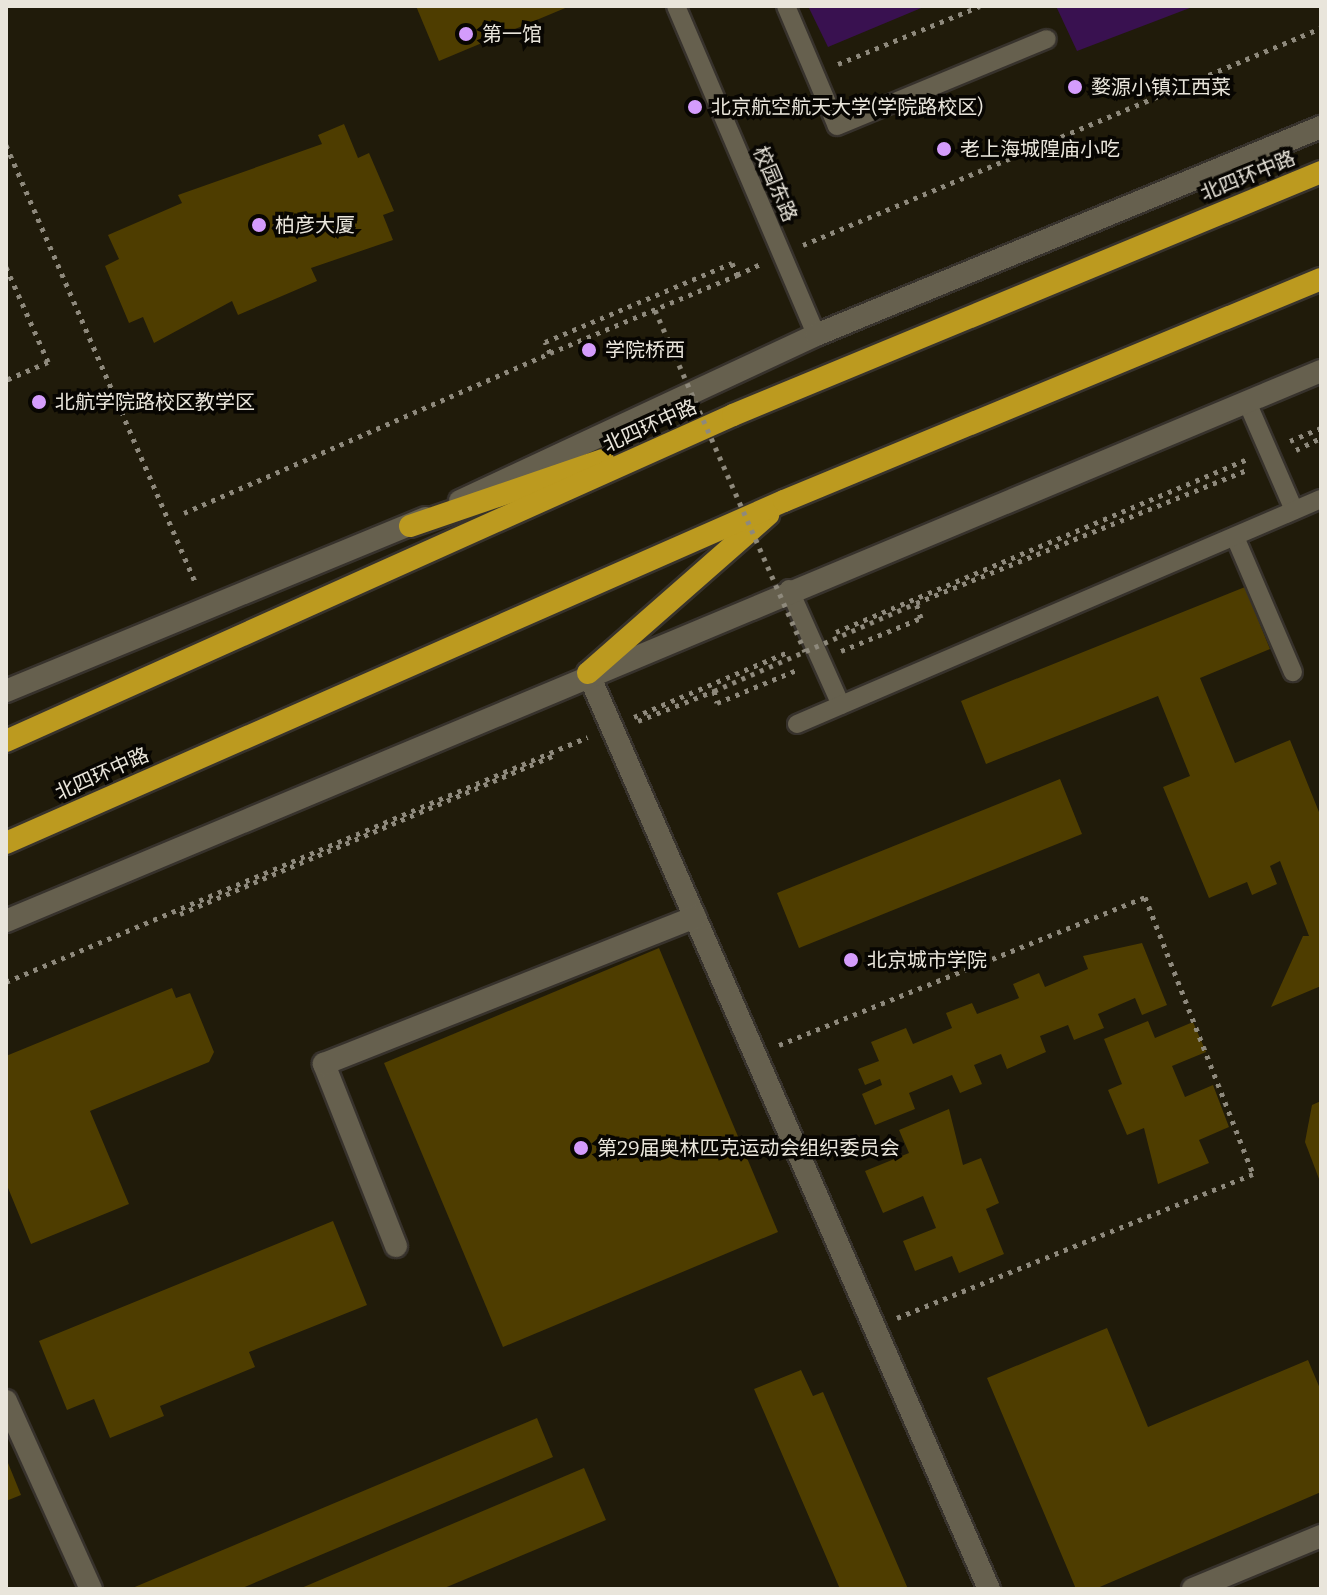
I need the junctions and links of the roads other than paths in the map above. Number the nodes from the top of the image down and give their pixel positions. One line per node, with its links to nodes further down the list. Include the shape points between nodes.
1 (676, 6): 7 (lane, 校园东路)
2 (786, 6): 3 (lane, via 837,126)
3 (1047, 39)
4 (1321, 127): 7 (street, 北四环中路)
5 (1321, 172): 10 (highway, 北四环中路)
6 (1321, 279): 12 (highway, 北四环中路)
7 (816, 335): 14 (street, 北四环中路)
8 (1321, 371): 9 (street)
9 (1247, 402): 13 (lane); 16 (street)
10 (733, 415): 14 (highway); 22 (highway, 北四环中路)
11 (1321, 499): 13 (lane)
12 (784, 501): 18 (highway); 23 (highway, 北四环中路)
13 (1294, 510): 15 (lane)
14 (410, 526): 19 (street, 北四环中路, via 204,605)
15 (1235, 537): 17 (lane); 20 (lane)
16 (789, 589): 18 (street); 20 (lane, via 810,646)
17 (1293, 672)
18 (588, 673): 24 (street); 25 (street)
19 (6, 691)
20 (841, 705): 21 (lane)
21 (797, 724)
22 (6, 741)
23 (6, 843)
24 (695, 917): 26 (street, via 324,1064); 30 (street)
25 (6, 921)
26 (396, 1246)
27 (6, 1401): 29 (street)
28 (1321, 1536): 31 (street)
29 (91, 1589)
30 (989, 1589)
31 (1193, 1589)

